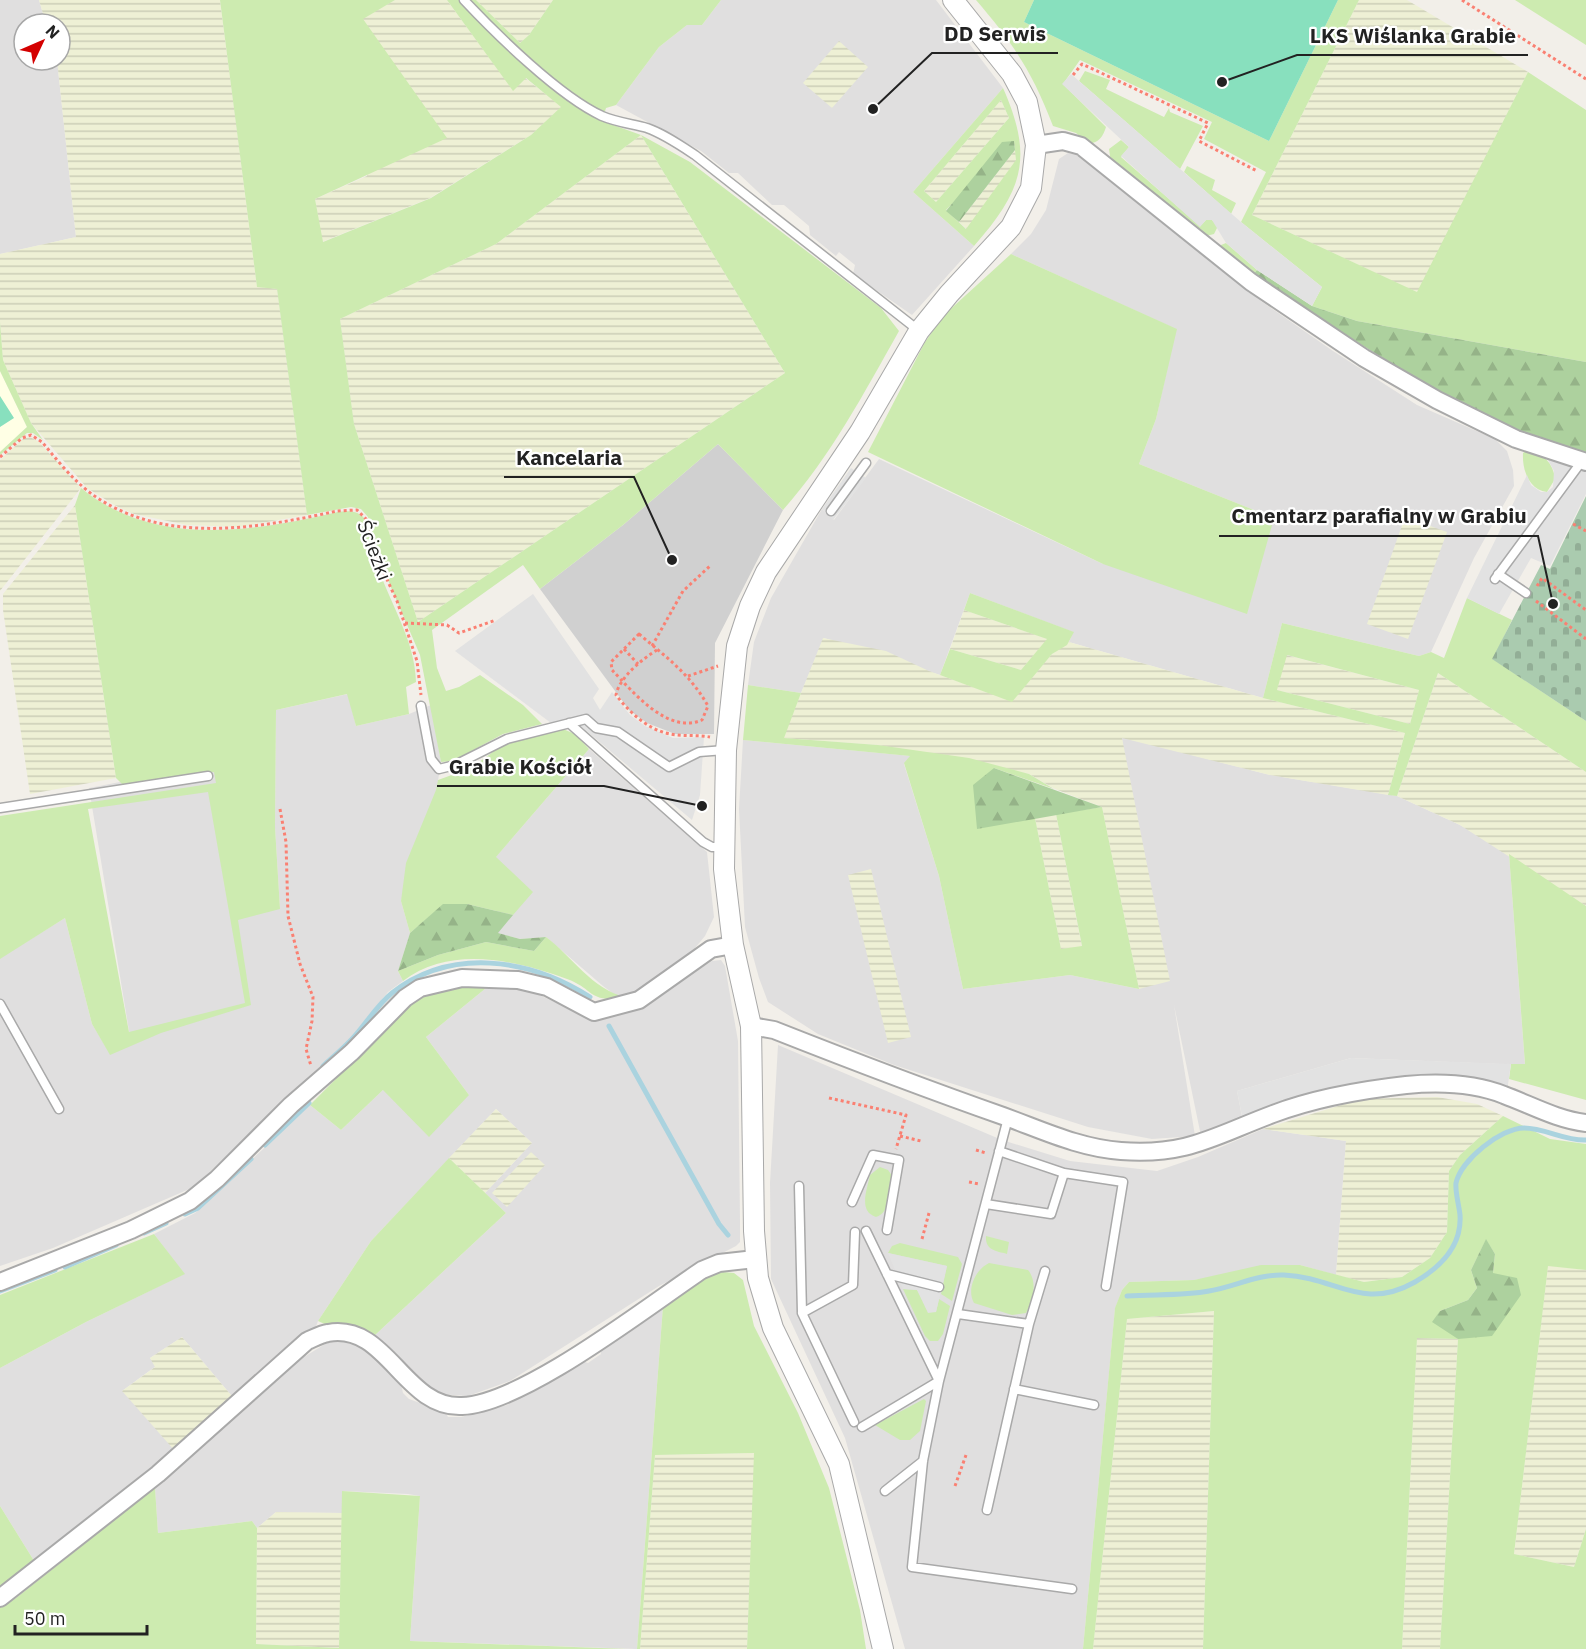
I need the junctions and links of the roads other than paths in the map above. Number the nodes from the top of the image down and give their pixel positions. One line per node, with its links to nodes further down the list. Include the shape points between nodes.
1 (464, 0): 4 (lane, via 499,36 576,99 602,116 647,128 695,155)
2 (953, 0): 3 (street, via 1016,81 1031,117)
3 (1036, 145): 4 (street, via 1031,188 1017,219); 5 (street, via 1063,141 1081,146 1269,296 1364,358 1516,439)
4 (920, 331): 11 (street, via 860,432 785,541 756,591 733,668)
5 (1584, 461): 8 (lane, via 1496,577)
6 (866, 463): 7 (lane)
7 (831, 511)
8 (1528, 595)
9 (421, 706): 10 (lane, via 431,759 440,769 507,738)
10 (569, 723): 11 (lane, via 586,719 596,728 618,732 669,767); 14 (lane, via 703,843)
11 (721, 744): 14 (street)
12 (208, 776): 13 (lane)
13 (0, 808)
14 (723, 847): 15 (street)
15 (733, 945): 17 (street); 32 (street, via 711,949 639,1000 594,1012 547,987 519,980 462,978 429,985 405,998 217,1179 183,1205)
16 (0, 1004): 18 (lane)
17 (751, 1026): 19 (street, via 774,1030); 29 (street)
18 (59, 1109)
19 (1008, 1118): 20 (street, via 1099,1149 1164,1151 1199,1145 1274,1113 1318,1100 1434,1083 1503,1094 1545,1112); 21 (lane)
20 (1586, 1123)
21 (999, 1151): 22 (lane); 25 (lane)
22 (1064, 1173): 25 (lane, via 1051,1214); 33 (lane, via 1123,1182)
23 (799, 1186): 35 (lane)
24 (852, 1202): 26 (lane, via 873,1155 899,1160)
25 (986, 1204): 36 (lane)
26 (887, 1230)
27 (855, 1232): 35 (lane, via 853,1285)
28 (867, 1232): 31 (lane)
29 (755, 1259): 45 (street, via 719,1263 702,1270 524,1386 462,1406 436,1402 416,1390 382,1352 350,1333 328,1333 307,1341 158,1474); 46 (street, via 773,1328 839,1464)
30 (1045, 1271): 37 (lane)
31 (887, 1274): 34 (lane); 38 (lane)
32 (0, 1282)
33 (1106, 1286)
34 (939, 1287)
35 (802, 1313): 38 (lane, via 858,1424)
36 (958, 1314): 37 (lane); 38 (lane)
37 (1029, 1324): 39 (lane)
38 (939, 1382): 41 (lane)
39 (1014, 1389): 40 (lane); 43 (lane)
40 (1094, 1405)
41 (923, 1461): 42 (lane); 44 (lane, via 912,1567)
42 (885, 1491)
43 (987, 1510)
44 (1072, 1589)
45 (0, 1598)
46 (883, 1649)

